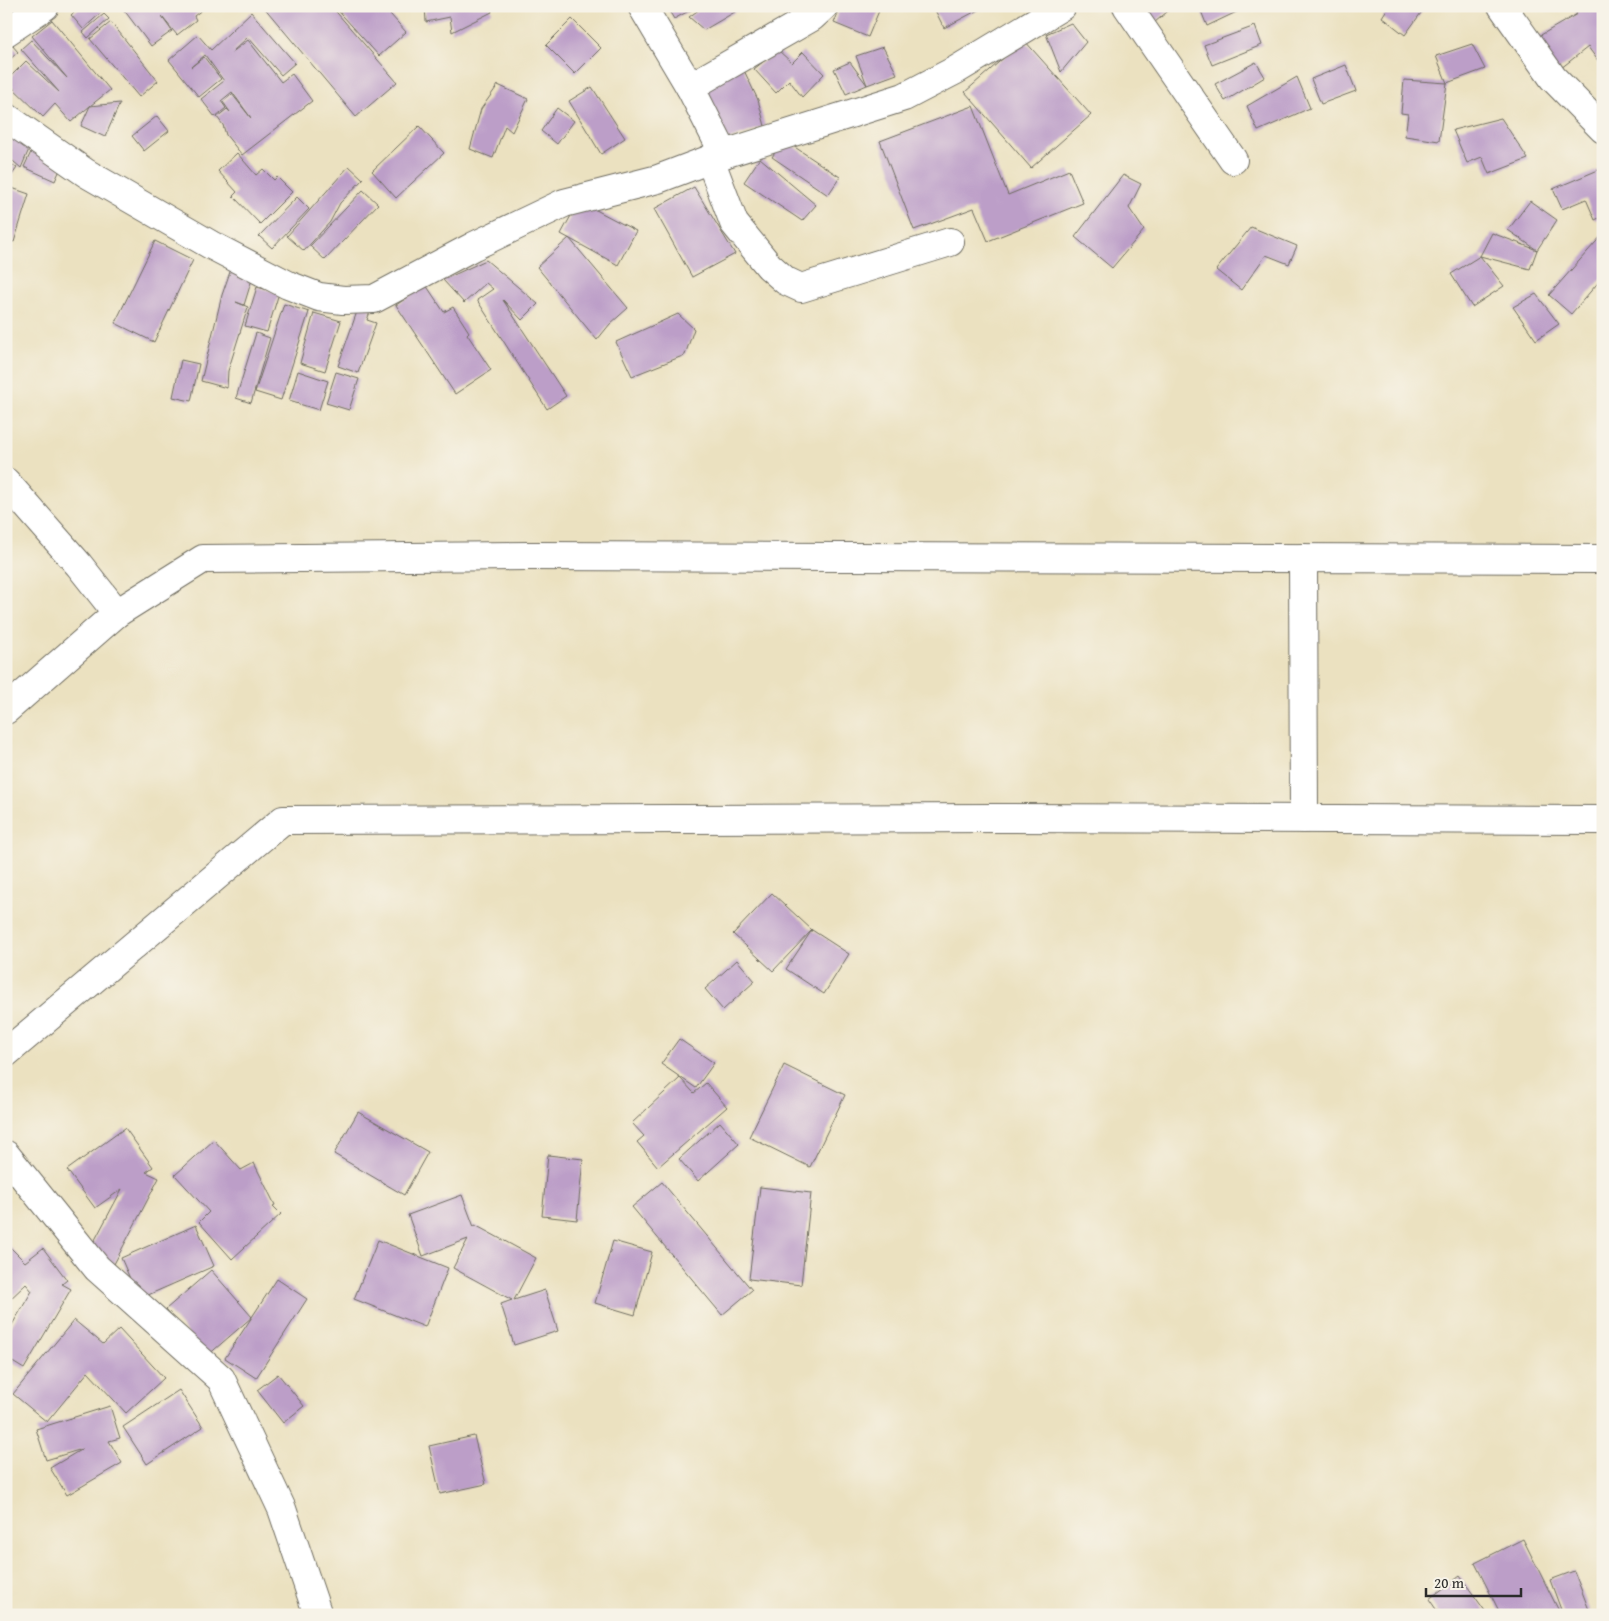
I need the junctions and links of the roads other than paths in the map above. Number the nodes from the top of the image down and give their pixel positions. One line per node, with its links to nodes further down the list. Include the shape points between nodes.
1 (45, 6): 7 (street)
2 (642, 6): 8 (street)
3 (824, 6): 8 (street, via 812,17)
4 (1062, 6): 11 (street, via 956,70 904,97)
5 (1126, 6): 12 (street)
6 (1502, 6): 10 (street, via 1553,78)
7 (6, 32)
8 (690, 87): 11 (street)
9 (6, 117): 11 (street, via 86,173 211,245 296,288 319,297 343,300 374,299 564,203 658,179)
10 (1603, 129)
11 (717, 156): 13 (street, via 734,223 769,266 786,281 801,288)
12 (1233, 160)
13 (950, 242)
14 (6, 482): 17 (street)
15 (1303, 558): 16 (street); 17 (street, via 529,556 203,559); 19 (street)
16 (1603, 559)
17 (117, 613): 18 (street)
18 (6, 710)
19 (1304, 819): 20 (street); 21 (street, via 283,820)
20 (1603, 820)
21 (6, 1053)
22 (6, 1155): 23 (street, via 97,1268 221,1378 282,1509)
23 (318, 1615)

